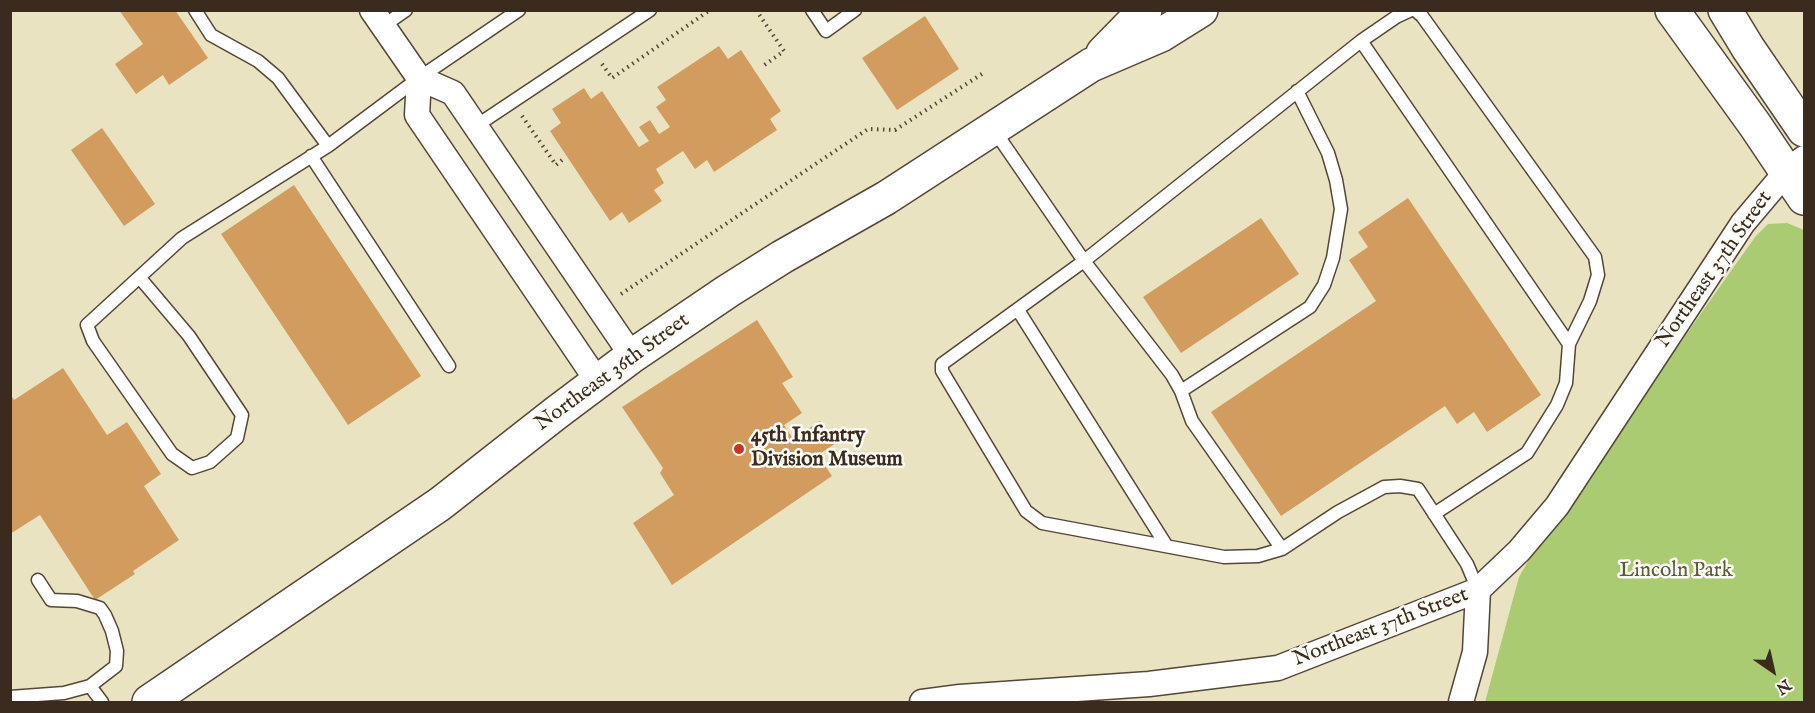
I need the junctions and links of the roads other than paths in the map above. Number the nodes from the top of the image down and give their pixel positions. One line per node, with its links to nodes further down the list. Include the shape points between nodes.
1 (195, 10): 20 (lane, via 211,35 258,60 278,78)
2 (406, 10): 12 (lane)
3 (519, 10): 15 (lane)
4 (650, 10): 17 (lane)
5 (812, 10): 6 (lane, via 826,31)
6 (855, 10)
7 (1144, 10): 14 (main road, Northeast 36th Street)
8 (1201, 10): 14 (main road, Northeast 36th Street, via 1161,35)
9 (1413, 10): 13 (lane); 27 (lane, via 1422,16 1595,257 1598,275)
10 (1672, 10): 22 (main road)
11 (1725, 10): 19 (main road)
12 (377, 18): 15 (street)
13 (1361, 41): 16 (lane); 27 (lane)
14 (1091, 65): 18 (main road, Northeast 36th Street)
15 (419, 78): 17 (street, via 453,93); 20 (lane); 30 (street, via 417,115)
16 (1297, 91): 24 (lane); 31 (lane, via 1328,153 1341,208 1324,285 1310,307)
17 (476, 126): 28 (street)
18 (993, 129): 24 (lane); 28 (main road, Northeast 36th Street, via 886,198 782,257)
19 (1804, 130)
20 (328, 146): 21 (lane)
21 (311, 156): 25 (lane, via 182,238); 29 (lane)
22 (1796, 165): 23 (main road); 36 (street, Northeast 37th Street, via 1743,223 1557,506 1519,551)
23 (1804, 198)
24 (1084, 261): 26 (lane); 31 (lane)
25 (140, 278): 25 (lane, via 87,325 93,341 172,454 192,468 210,462 237,438 242,415 189,336)
26 (1018, 310): 33 (lane); 33 (lane, via 942,364 946,379 1026,511 1042,524)
27 (1569, 344): 32 (lane, via 1566,383 1527,453)
28 (632, 356): 30 (main road, Northeast 36th Street)
29 (449, 366)
30 (598, 382): 40 (main road, Northeast 36th Street, via 440,504)
31 (1181, 391): 34 (lane, via 1192,421)
32 (1434, 514): 34 (lane, via 1418,489 1384,487); 36 (lane, via 1467,564)
33 (1166, 546): 34 (lane, via 1224,557 1258,556)
34 (1282, 549)
35 (38, 580): 37 (lane, via 51,600 77,601 100,608 105,615 117,651 116,666)
36 (1478, 590): 41 (street, Northeast 37th Street, via 1278,668 1149,684); 42 (street, via 1474,652)
37 (90, 686): 38 (lane, via 64,693); 39 (lane)
38 (10, 697)
39 (102, 702)
40 (148, 702)
41 (922, 702)
42 (1461, 702)

